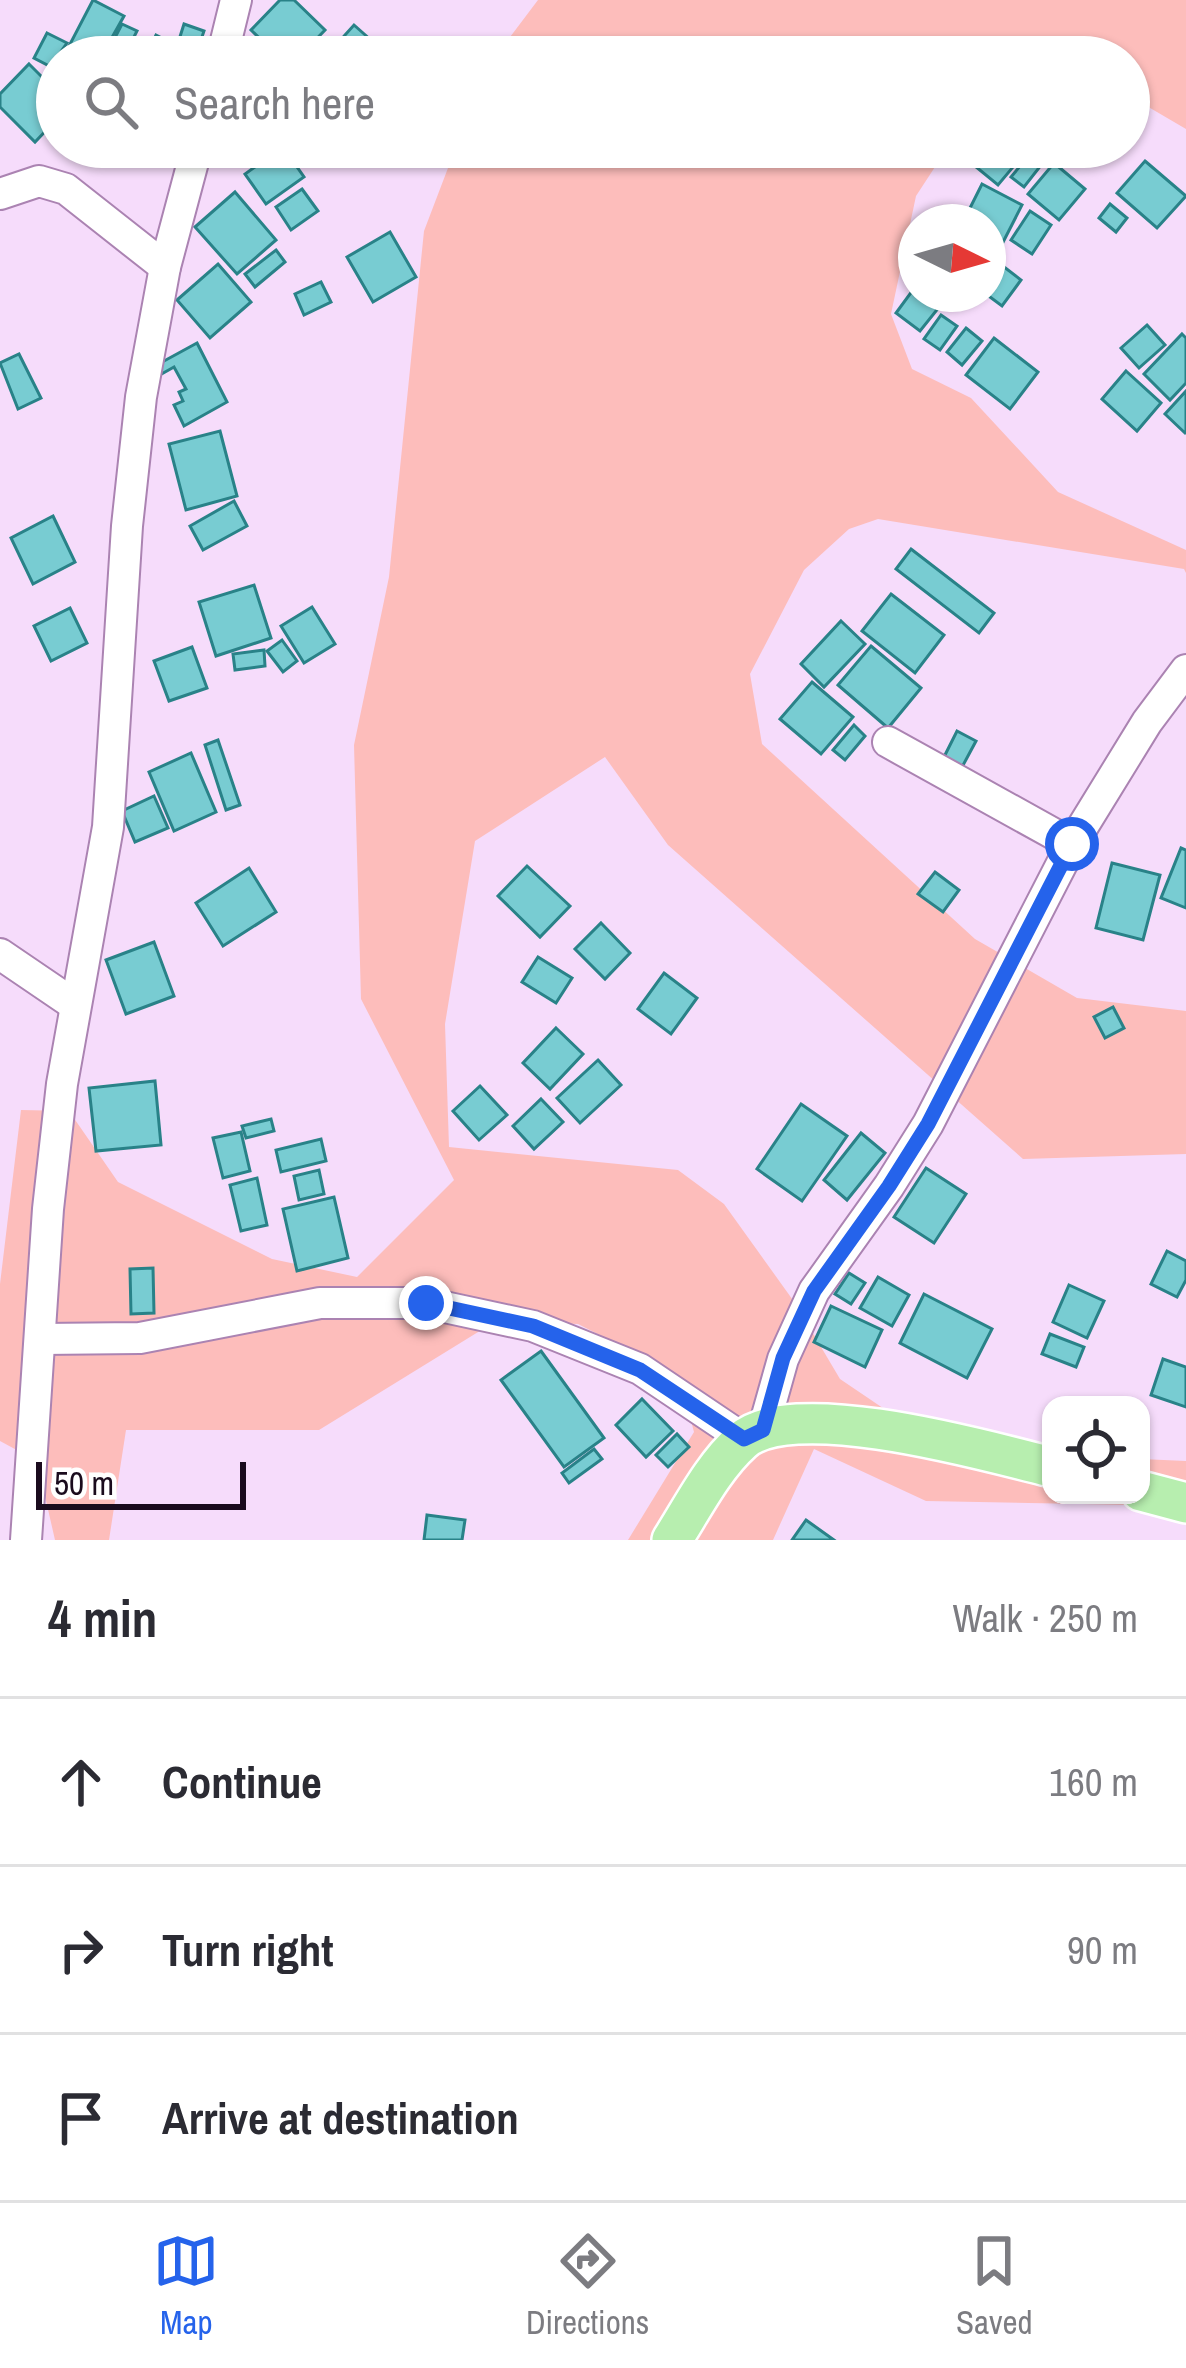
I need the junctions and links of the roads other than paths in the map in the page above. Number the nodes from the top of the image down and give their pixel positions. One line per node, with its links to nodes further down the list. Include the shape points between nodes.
1 (236, 0): 2 (street)
2 (227, 36)
3 (191, 168): 5 (street)
4 (0, 194): 5 (street, via 39,182 66,189)
5 (165, 267): 10 (street, via 127,526 108,827)
6 (1186, 670): 8 (street)
7 (888, 742): 8 (street)
8 (1072, 844): 12 (street, via 928,1124 814,1291)
9 (0, 954): 10 (street)
10 (75, 1005): 11 (street, via 48,1209)
11 (41, 1340): 12 (street, via 140,1338 320,1303 426,1303 533,1326 640,1370); 16 (street)
12 (753, 1434): 13 (main road, via 814,1424 868,1427); 17 (main road, via 723,1463)
13 (1042, 1465)
14 (1150, 1493): 15 (main road)
15 (1186, 1503)
16 (26, 1540)
17 (672, 1540)

